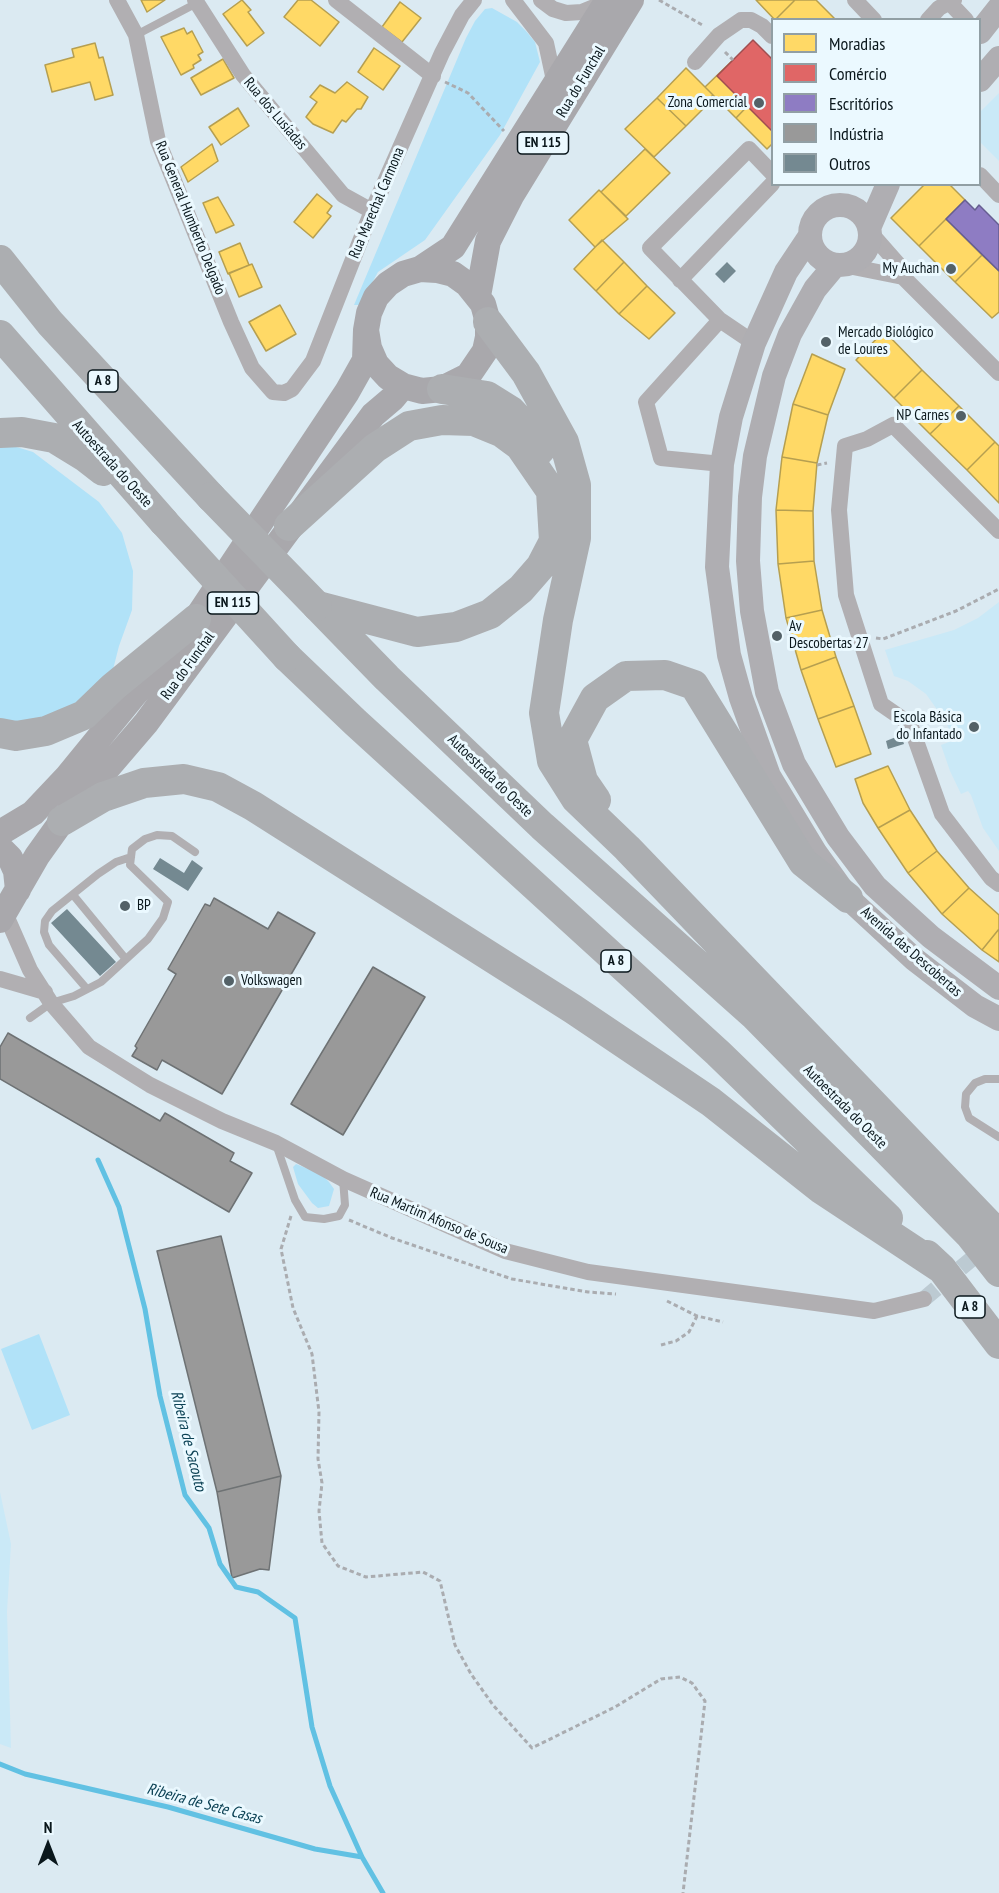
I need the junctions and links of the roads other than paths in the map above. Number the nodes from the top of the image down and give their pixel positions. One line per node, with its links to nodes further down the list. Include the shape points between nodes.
1 (117, 0): 15 (street, Rua General Humberto Delgado)
2 (336, 0): 19 (street)
3 (474, 0): 19 (street, Rua Marechal Carmona, via 462,15)
4 (513, 0): 21 (street, via 546,43)
5 (541, 0): 6 (street, via 566,13 582,12)
6 (615, 0): 21 (main road, Rua do Funchal / EN 115); 37 (main road, Rua do Funchal / EN 115, via 488,241)
7 (855, 0): 11 (street)
8 (951, 1): 12 (street); 13 (street)
9 (196, 2): 15 (lane); 29 (street, Rua dos Lusíadas, via 243,75 343,195)
10 (999, 8): 14 (main road)
11 (872, 18)
12 (930, 18)
13 (964, 18)
14 (981, 31)
15 (136, 35): 45 (street, Rua General Humberto Delgado, via 158,141 252,368)
16 (771, 35): 18 (street, via 751,20 741,20 719,35)
17 (999, 58): 20 (main road)
18 (695, 62)
19 (433, 76): 29 (street, Rua Marechal Carmona)
20 (981, 79)
21 (555, 85): 34 (main road, Rua do Funchal / EN 115, via 453,247)
22 (771, 172): 36 (street, via 748,149 650,248)
23 (981, 176): 27 (street)
24 (771, 185): 36 (street)
25 (846, 186): 28 (main road)
26 (887, 186): 30 (main road)
27 (999, 195)
28 (833, 205): 30 (main road, via 855,209); 31 (main road, via 816,217)
29 (372, 211): 45 (street, Rua Marechal Carmona, via 313,361 292,388 284,393)
30 (869, 229): 33 (main road, via 866,250 860,258); 35 (street, via 898,264)
31 (810, 236): 33 (main road, via 818,255); 41 (main road, Avenida das Descobertas, via 786,272)
32 (0, 260): 52 (highway, Autoestrada do Oeste / A 8, bridge, via 50,323)
33 (839, 265): 35 (street); 54 (main road, Avenida das Descobertas, via 815,289 790,334 774,376 755,456 748,561 758,651)
34 (420, 270): 37 (main road, Rua do Funchal, via 453,274 467,284); 39 (main road, Rua do Funchal, via 403,274 382,290 369,313)
35 (903, 277): 42 (street)
36 (680, 280): 38 (street)
37 (483, 309): 44 (main road, Rua do Funchal, via 487,344 478,364 456,384); 60 (highway, via 526,373 564,442 576,485 576,538 544,713 552,761 576,798)
38 (720, 320): 41 (street); 47 (street, via 646,402 661,458)
39 (366, 330): 43 (main road, via 376,364); 53 (main road, Rua do Funchal / EN 115, via 365,360 347,392)
40 (0, 335): 49 (highway, Autoestrada do Oeste / A 8)
41 (754, 343): 47 (main road, Avenida das Descobertas, via 731,417)
42 (999, 373)
43 (403, 386): 44 (main road, via 422,391); 50 (main road, Rua do Funchal / EN 115, via 373,415)
44 (442, 389): 48 (highway, via 487,396 511,411 540,449)
45 (273, 392)
46 (0, 433): 49 (highway, via 22,432 54,438 85,456)
47 (722, 464): 55 (main road, Avenida das Descobertas, via 717,567 729,655)
48 (551, 491): 50 (highway, via 520,446 501,432 474,421 442,420 409,426 375,448); 52 (highway, via 554,540 541,566 490,614 456,627 417,632)
49 (164, 522): 80 (highway, Autoestrada do Oeste / A 8, bridge, via 287,657 718,1053)
50 (289, 526): 57 (main road, Rua do Funchal / EN 115, via 146,723)
51 (999, 531): 63 (street, via 893,425 845,446 840,520 846,595 881,704 910,724 942,814)
52 (317, 606): 81 (highway, Autoestrada do Oeste / A 8, via 542,826 754,1015 970,1234)
53 (196, 619): 56 (highway, via 84,715 46,730 16,736); 58 (main road, Rua do Funchal / EN 115, via 67,777 33,813)
54 (772, 706): 55 (main road); 70 (main road, Avenida das Descobertas, via 794,764 838,837 875,886 931,938)
55 (747, 715): 66 (main road, Avenida das Descobertas, via 769,776)
56 (0, 733)
57 (62, 821): 64 (main road, Rua do Funchal / EN 115); 80 (highway, via 103,797 144,783 184,779 218,787 573,1010 711,1102 821,1190)
58 (0, 833)
59 (0, 848): 64 (main road, via 16,871)
60 (627, 848): 66 (highway, via 583,781 572,740 595,698 626,676 665,675 694,685 802,862); 79 (highway)
61 (195, 852): 62 (lane, via 172,836 158,835 132,849)
62 (131, 857): 65 (lane, via 98,874); 68 (lane, via 130,865 168,902 163,918 148,939)
63 (999, 884)
64 (18, 890): 67 (main road, Rua do Funchal)
65 (74, 896): 68 (lane); 71 (lane, via 52,911 44,932 49,945)
66 (848, 898): 74 (main road, Avenida das Descobertas, via 914,959 975,1006)
67 (2, 917): 72 (street, Rua Martim Afonso de Sousa)
68 (125, 958): 71 (lane, via 101,982)
69 (0, 979): 72 (street)
70 (999, 988)
71 (87, 989): 72 (lane)
72 (48, 998): 73 (lane); 77 (street, Rua Martim Afonso de Sousa, via 89,1047 150,1085 222,1122)
73 (30, 1018)
74 (999, 1019)
75 (999, 1079): 76 (lane, via 975,1083 966,1094 964,1107 969,1118)
76 (999, 1137)
77 (276, 1143): 78 (street, Rua Martim Afonso de Sousa); 78 (lane, via 295,1200 305,1217 339,1216 345,1205)
78 (343, 1179): 82 (street, Rua Martim Afonso de Sousa, via 505,1251 588,1272 874,1311)
79 (999, 1235)
80 (942, 1269): 83 (highway, Autoestrada do Oeste / A 8)
81 (999, 1272)
82 (924, 1299)
83 (999, 1344)

